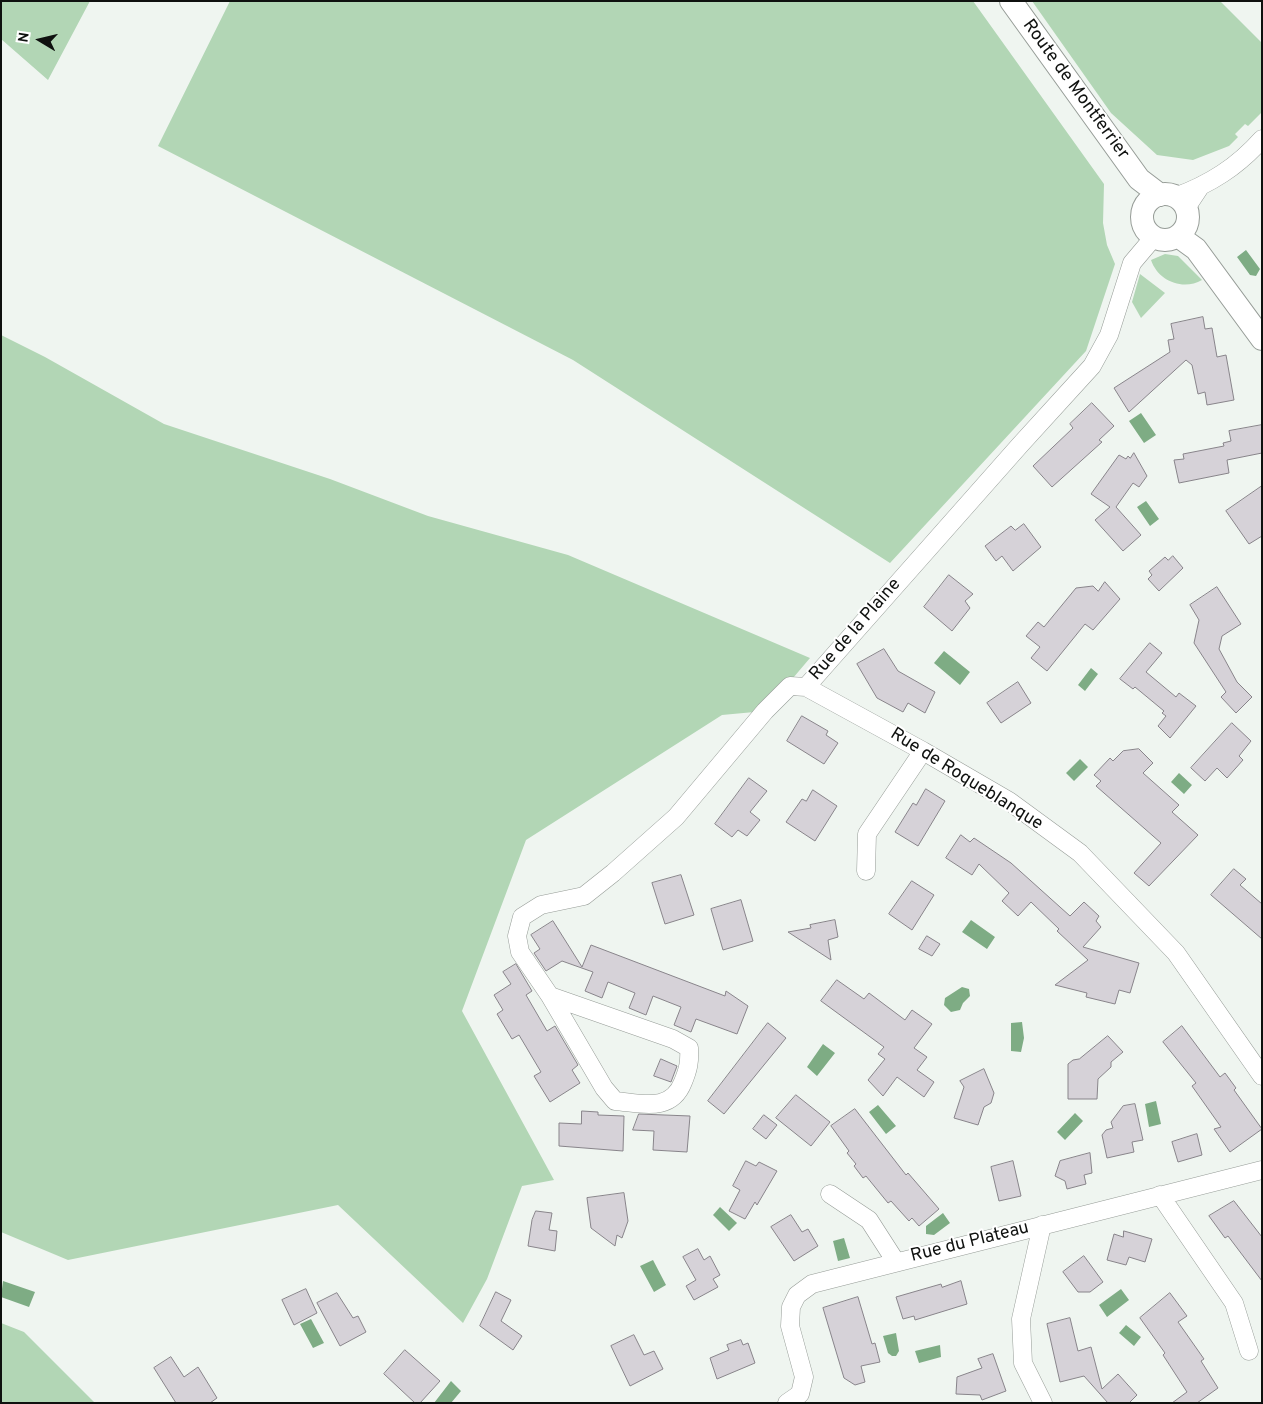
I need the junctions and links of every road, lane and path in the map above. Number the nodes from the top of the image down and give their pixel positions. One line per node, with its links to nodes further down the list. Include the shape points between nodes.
1 (1010, 1): 3 (street, Route de Montferrier, via 1139,179)
2 (1262, 139): 3 (street, via 1243,160 1200,187)
3 (1172, 210): 4 (street, Route de Montferrier, via 1142,215); 4 (street, via 1166,240); 5 (street, via 1196,249)
4 (1149, 232): 6 (street, Rue de la Plaine, via 1125,281 1110,335 1092,366)
5 (1262, 339)
6 (806, 688): 7 (street, Rue de Roqueblanque); 9 (street, Rue de la Plaine, via 790,686 676,817 614,873 584,896 541,905 522,917 517,936 520,952)
7 (923, 751): 8 (street, via 867,834); 10 (street, Rue de Roqueblanque, via 1009,801 1080,854 1176,953)
8 (866, 871)
9 (550, 996): 9 (street, via 673,1039 689,1048 690,1064 679,1092 672,1100 655,1104 615,1101 604,1088)
10 (1262, 1076)
11 (1262, 1170): 13 (street, Rue du Plateau)
12 (830, 1194): 15 (street, via 869,1220)
13 (1160, 1195): 14 (street, Rue du Plateau); 16 (street, via 1234,1304)
14 (1042, 1225): 15 (street, Rue du Plateau); 18 (street, via 1021,1319 1023,1363)
15 (896, 1262): 17 (street, Rue du Plateau, via 812,1284 797,1295 791,1307 790,1326 804,1377 800,1394)
16 (1249, 1351)
17 (787, 1403)
18 (1043, 1403)

